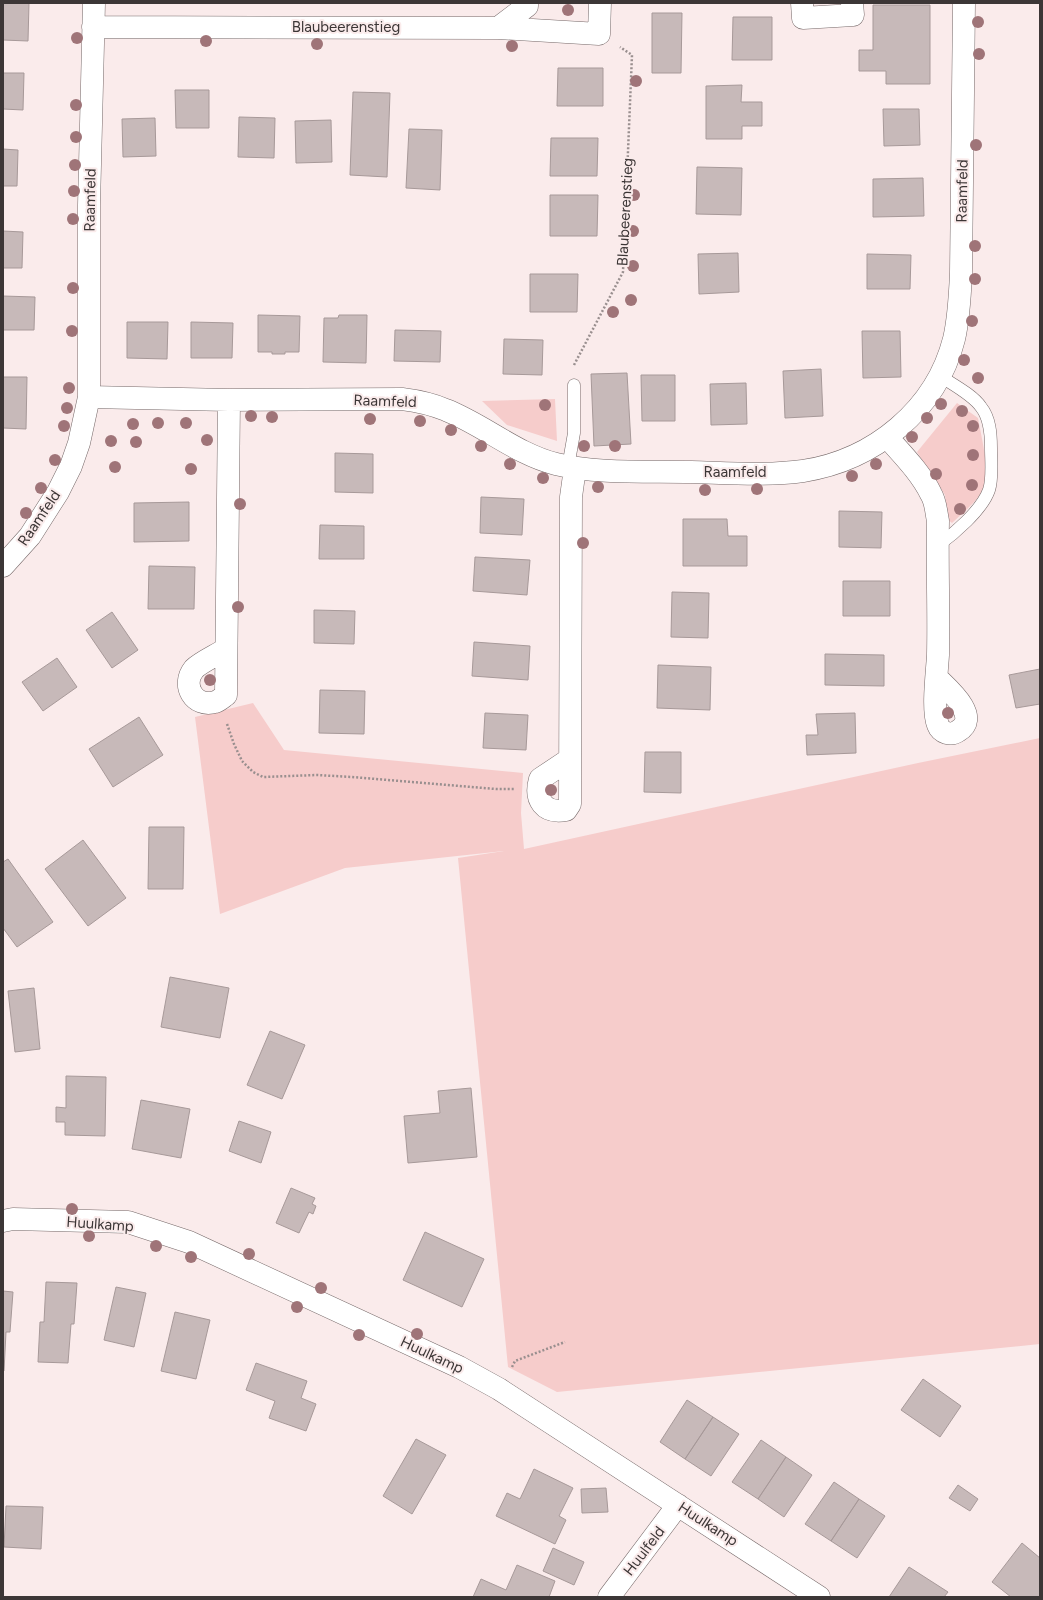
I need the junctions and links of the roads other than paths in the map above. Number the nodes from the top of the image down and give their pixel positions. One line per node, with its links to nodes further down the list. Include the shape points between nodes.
1 (94, 3): 7 (street, Raamfeld)
2 (600, 3): 8 (street, Blaubeerenstieg, via 599,34)
3 (802, 3): 4 (street, via 803,18 853,15)
4 (852, 3)
5 (964, 3): 9 (street, Raamfeld, via 959,301 957,326)
6 (530, 4): 8 (street)
7 (93, 27): 8 (street, Blaubeerenstieg); 11 (street, Raamfeld)
8 (498, 28)
9 (940, 376): 13 (street, Raamfeld, via 924,401); 15 (lane, via 980,405 985,412 991,439 991,481 989,491 974,513)
10 (574, 385): 14 (lane)
11 (89, 397): 12 (street, Raamfeld); 16 (street, Raamfeld, via 79,443 58,492 30,536)
12 (229, 400): 14 (street, Raamfeld, via 402,399 425,402 452,412 532,455); 17 (street)
13 (887, 437): 14 (street, Raamfeld, via 836,464 801,471 747,473); 15 (street, via 923,480 932,495 938,521)
14 (572, 467): 19 (street)
15 (937, 546): 18 (street)
16 (3, 566)
17 (226, 649): 17 (street, via 226,695 216,702 194,699 190,692 190,679 194,670)
18 (937, 678)
19 (570, 759): 19 (street, via 570,804 566,810 551,810 545,807 538,793 540,779)
20 (3, 1221): 21 (street, Huulkamp, via 128,1222 189,1242 466,1370 500,1389)
21 (678, 1505): 22 (street, Huulfeld); 23 (street, Huulkamp)
22 (609, 1597)
23 (819, 1597)

